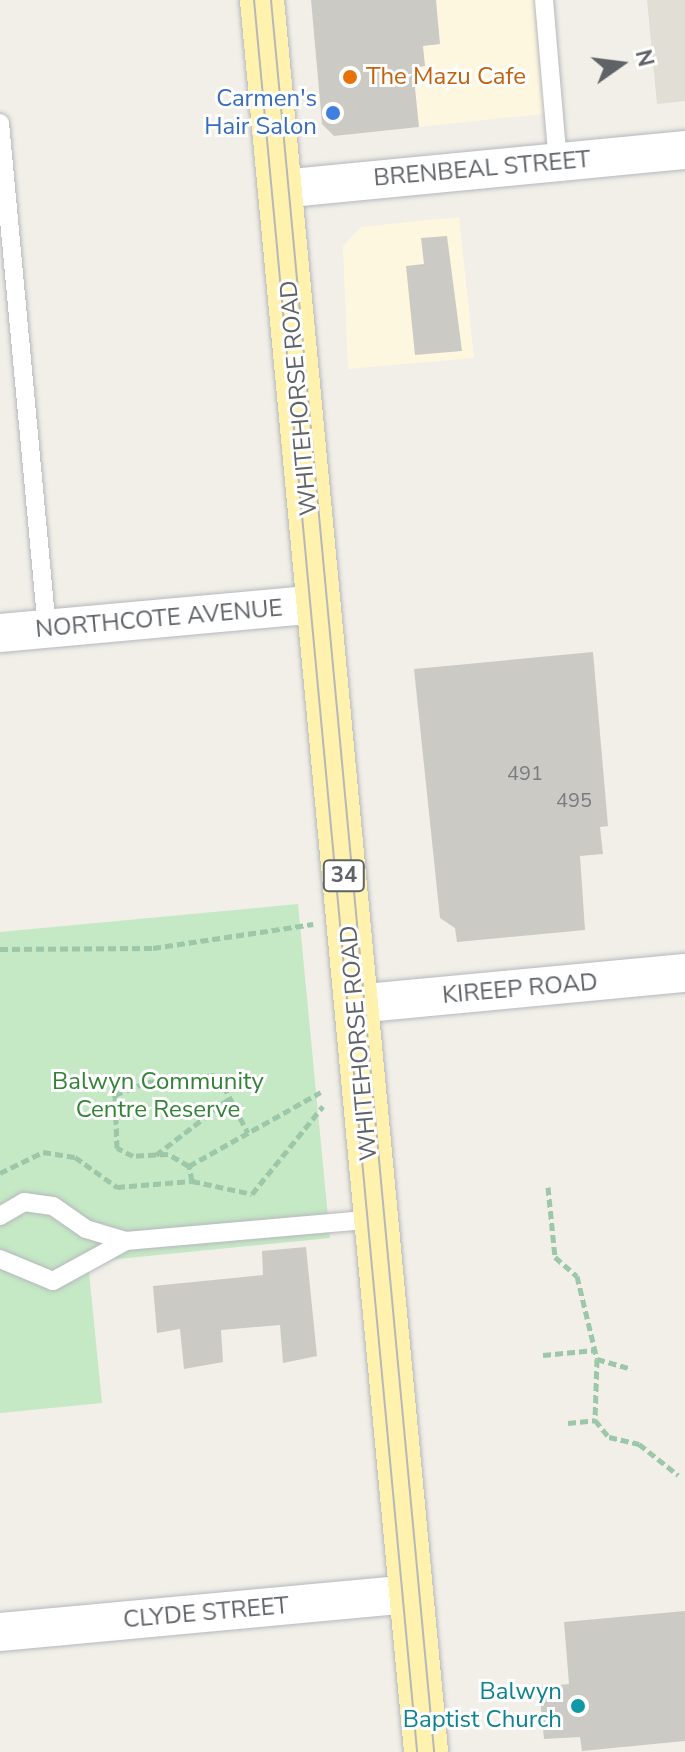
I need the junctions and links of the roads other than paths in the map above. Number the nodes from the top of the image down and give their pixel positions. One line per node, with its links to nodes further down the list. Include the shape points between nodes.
1 (262, 0): 6 (main road, WHITEHORSE ROAD / 34)
2 (544, 0): 5 (lane)
3 (0, 123): 8 (lane)
4 (685, 150): 5 (street, BRENBEAL STREET)
5 (558, 162): 6 (street, BRENBEAL STREET)
6 (280, 189): 7 (main road, WHITEHORSE ROAD / 34)
7 (318, 604): 8 (street, NORTHCOTE AVENUE); 11 (main road, WHITEHORSE ROAD / 34)
8 (47, 629): 9 (street, NORTHCOTE AVENUE)
9 (0, 633)
10 (685, 973): 11 (street, KIREEP ROAD)
11 (356, 1004): 13 (main road, WHITEHORSE ROAD / 34)
12 (0, 1216): 14 (lane, via 24,1202 53,1206 86,1229)
13 (376, 1219): 14 (lane); 16 (main road, WHITEHORSE ROAD / 34)
14 (126, 1241): 15 (lane, via 53,1281)
15 (0, 1259)
16 (411, 1594): 17 (street, CLYDE STREET); 18 (main road, WHITEHORSE ROAD / 34)
17 (0, 1632)
18 (426, 1752)

